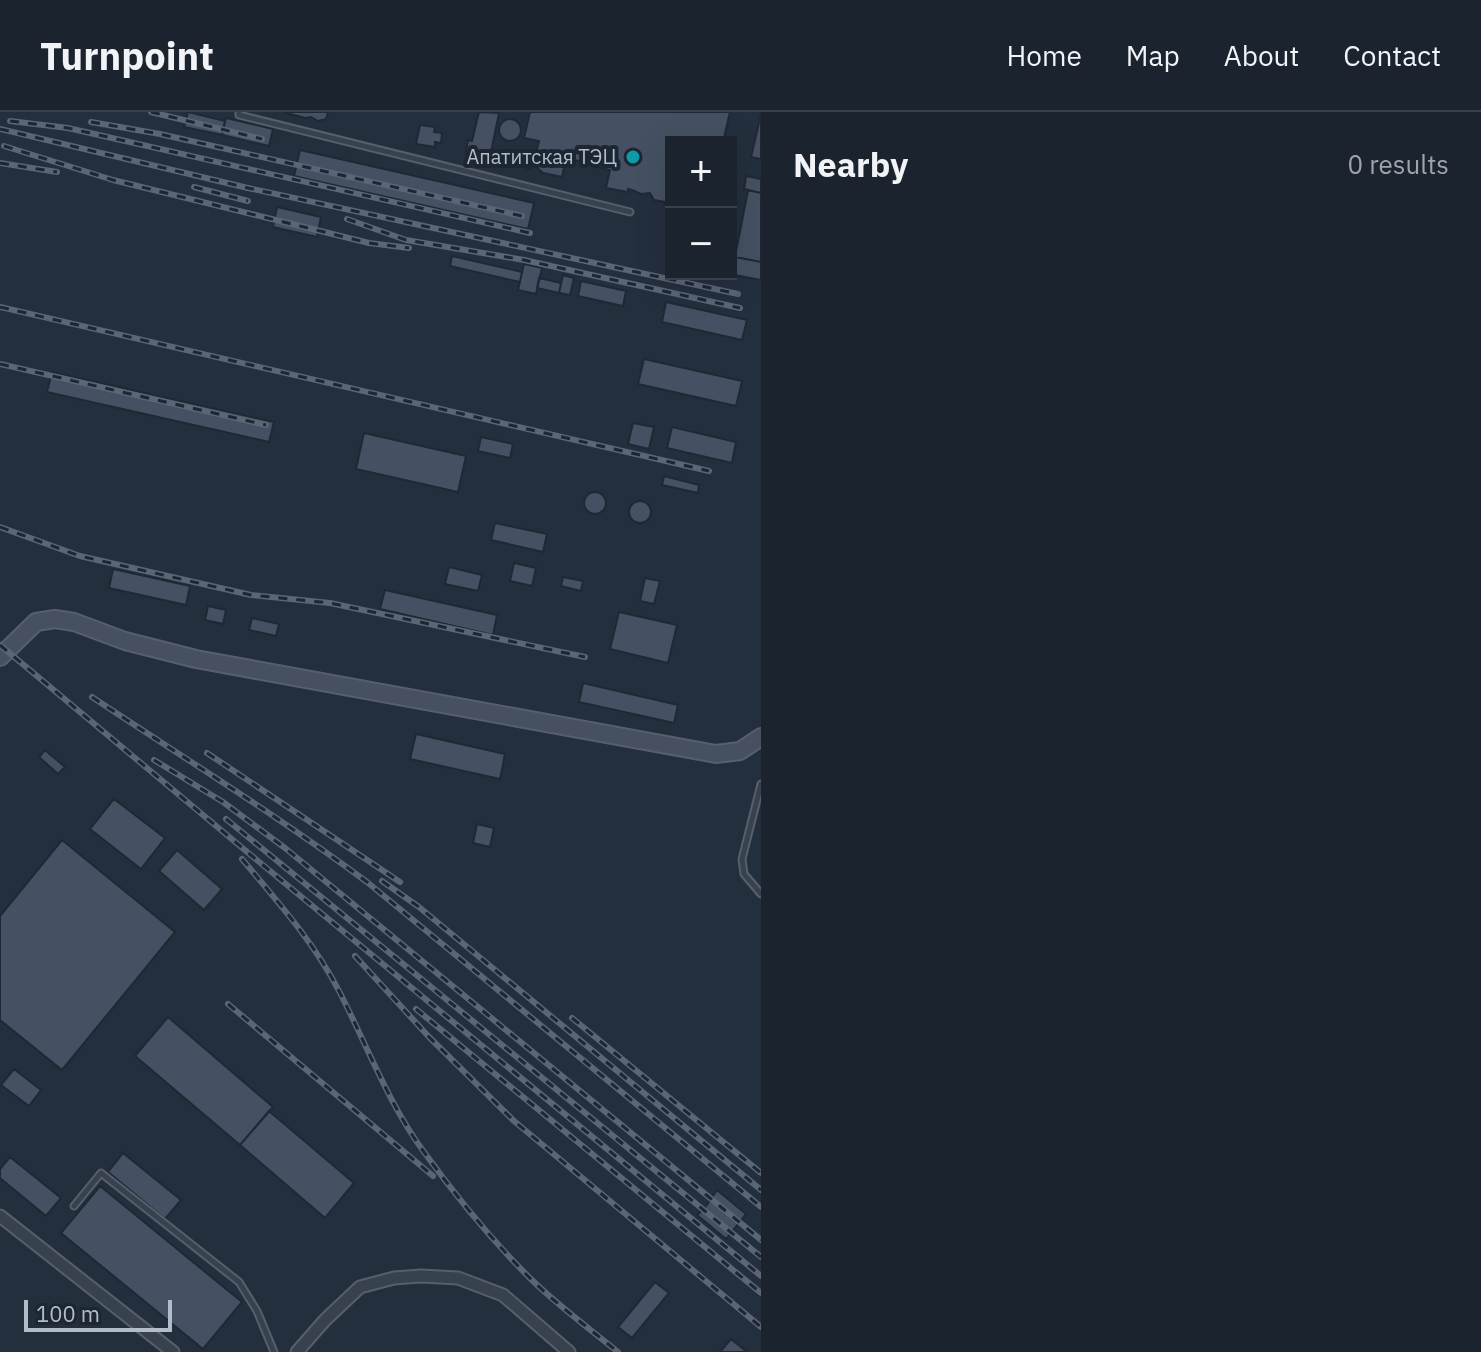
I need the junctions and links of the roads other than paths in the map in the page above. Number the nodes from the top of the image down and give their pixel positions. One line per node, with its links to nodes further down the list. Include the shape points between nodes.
1 (239, 112): 2 (lane)
2 (630, 212)
3 (0, 657): 4 (street, via 36,622 55,619 196,659 716,754 740,751)
4 (761, 737)
5 (761, 784): 6 (lane, via 742,859 744,874)
6 (761, 894)
7 (74, 1206): 10 (lane, via 101,1173 239,1282)
8 (0, 1216): 9 (street)
9 (173, 1352)
10 (274, 1352)
11 (297, 1352): 12 (street, via 360,1287 421,1276 458,1278 503,1295)
12 (569, 1352)

